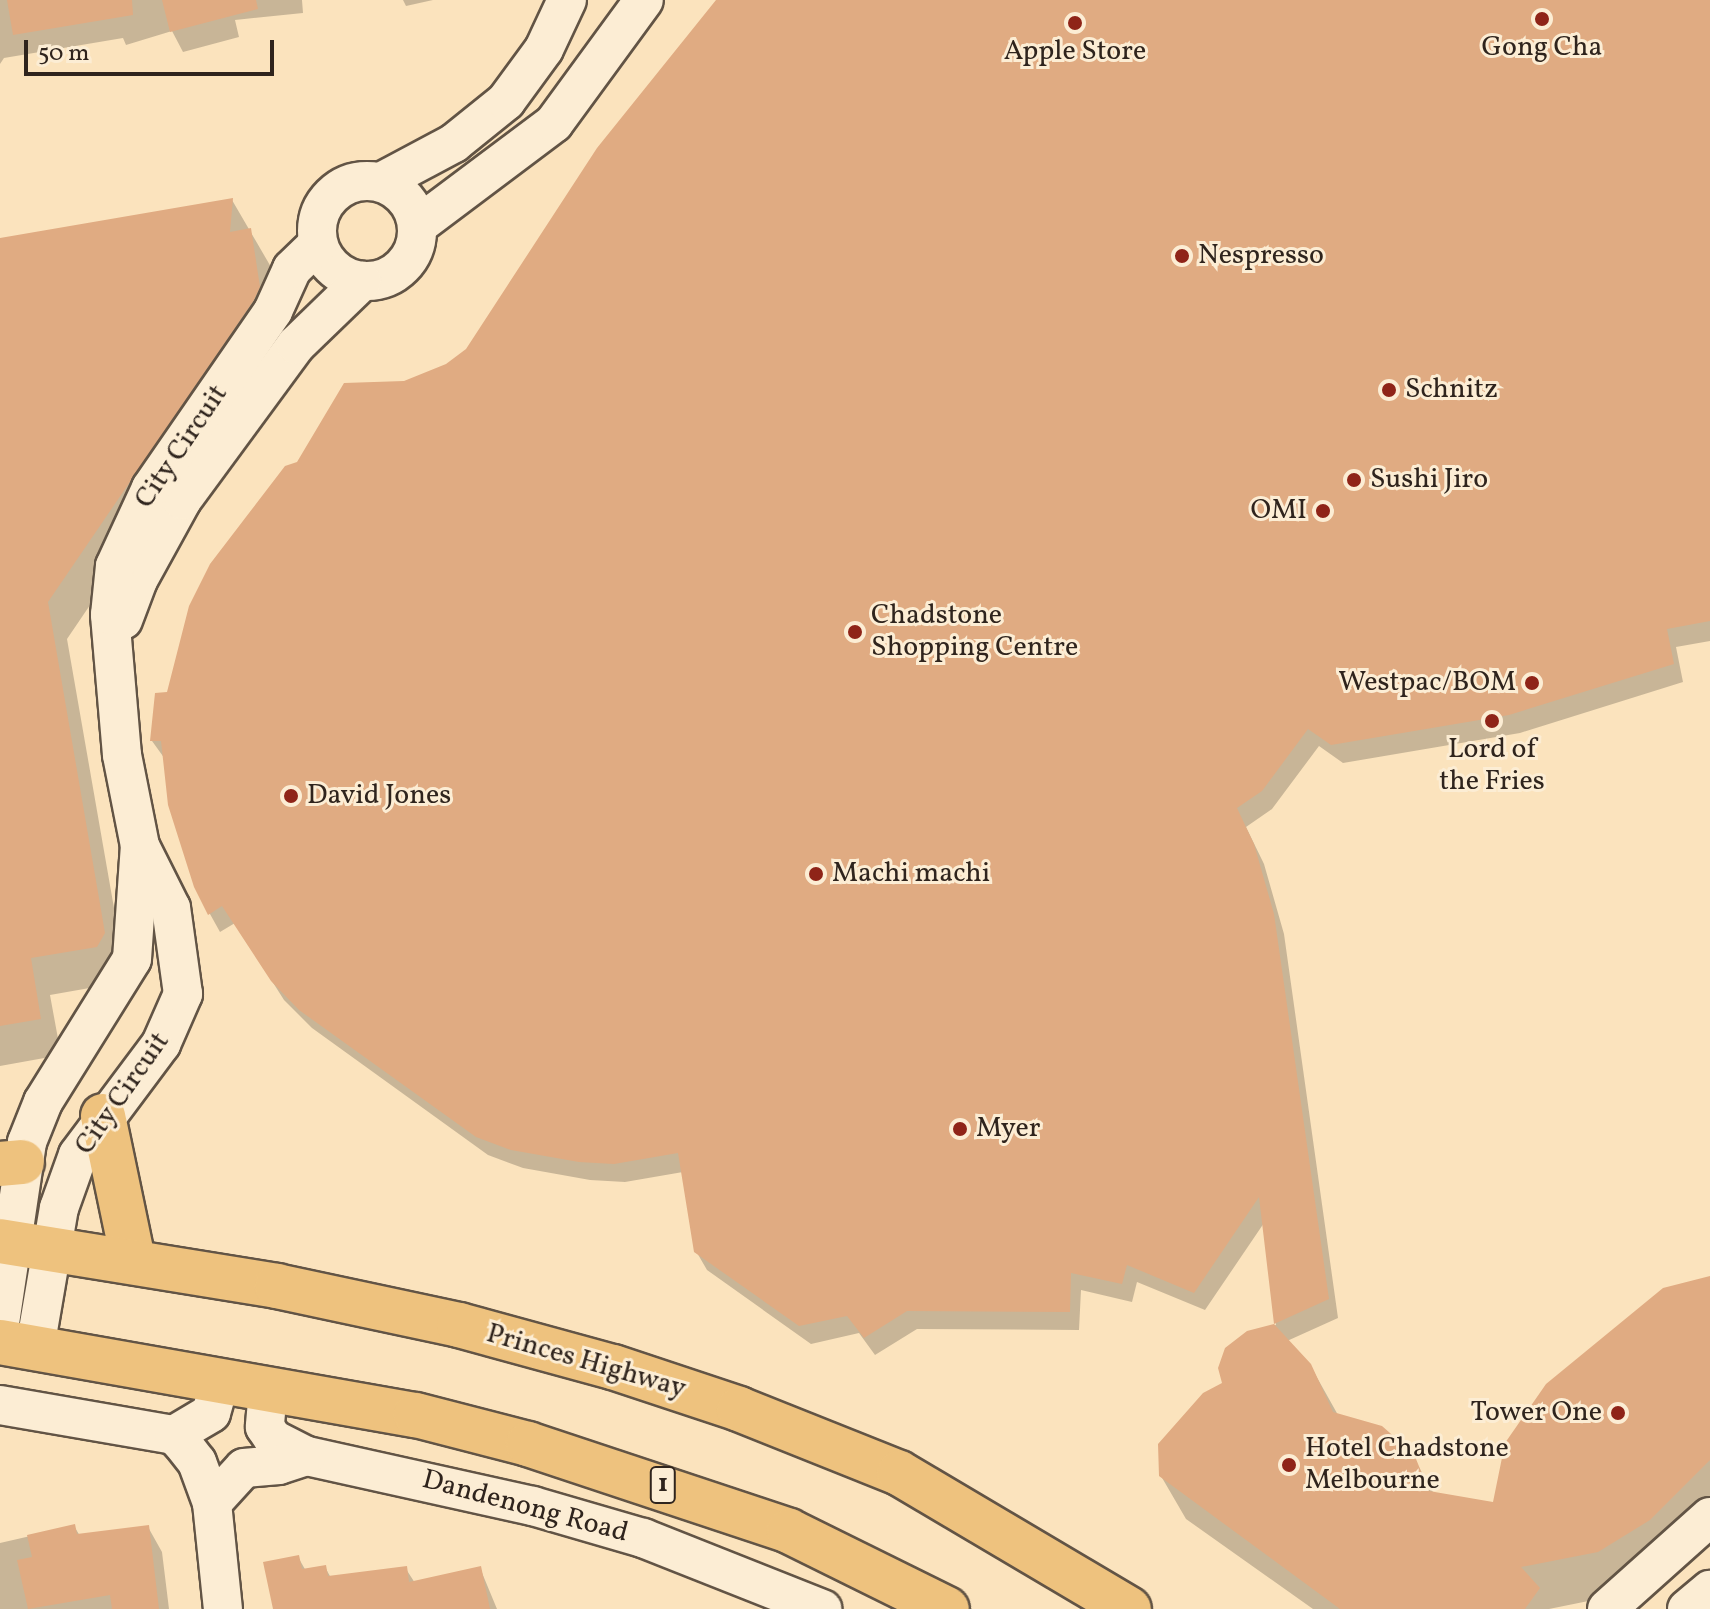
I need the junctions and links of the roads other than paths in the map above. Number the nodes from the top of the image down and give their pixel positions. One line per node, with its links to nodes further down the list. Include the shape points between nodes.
1 (567, 0): 3 (street, via 544,49 506,101 462,137)
2 (644, 0): 4 (street, via 554,123)
3 (381, 182): 4 (street, via 406,199); 5 (street, via 352,183 335,192 319,215)
4 (417, 226): 6 (street, via 415,246 399,270)
5 (318, 244): 6 (street, via 334,270); 7 (street, City Circuit, via 292,269 273,311 134,516 111,586)
6 (362, 281): 7 (street, City Circuit, via 296,345 182,500 132,593)
7 (113, 674): 8 (street, City Circuit)
8 (140, 846): 9 (street, City Circuit, via 171,908 183,994 161,1044); 10 (street, City Circuit, via 132,959)
9 (103, 1116): 11 (street, City Circuit); 12 (highway)
10 (11, 1163): 11 (street, City Circuit)
11 (20, 1244): 12 (highway, Princes Highway); 13 (street, City Circuit); 14 (street, City Circuit)
12 (133, 1259): 26 (highway, Princes Highway, via 459,1325 613,1367 739,1409 899,1473)
13 (0, 1323)
14 (17, 1345): 15 (highway, 1)
15 (220, 1381): 16 (highway, 1); 18 (street, via 205,1420)
16 (268, 1390): 19 (street, Dandenong Road, via 265,1427 273,1439); 25 (highway, 1, via 487,1432 653,1482 789,1531)
17 (0, 1405): 18 (street)
18 (174, 1435): 20 (street, via 197,1462)
19 (307, 1456): 20 (street, via 244,1468); 24 (street, Dandenong Road, via 533,1506 643,1538)
20 (212, 1503): 23 (street)
21 (1710, 1517): 27 (street)
22 (1710, 1590): 28 (street)
23 (223, 1609)
24 (822, 1609)
25 (947, 1609)
26 (1129, 1609)
27 (1607, 1609)
28 (1687, 1609)

